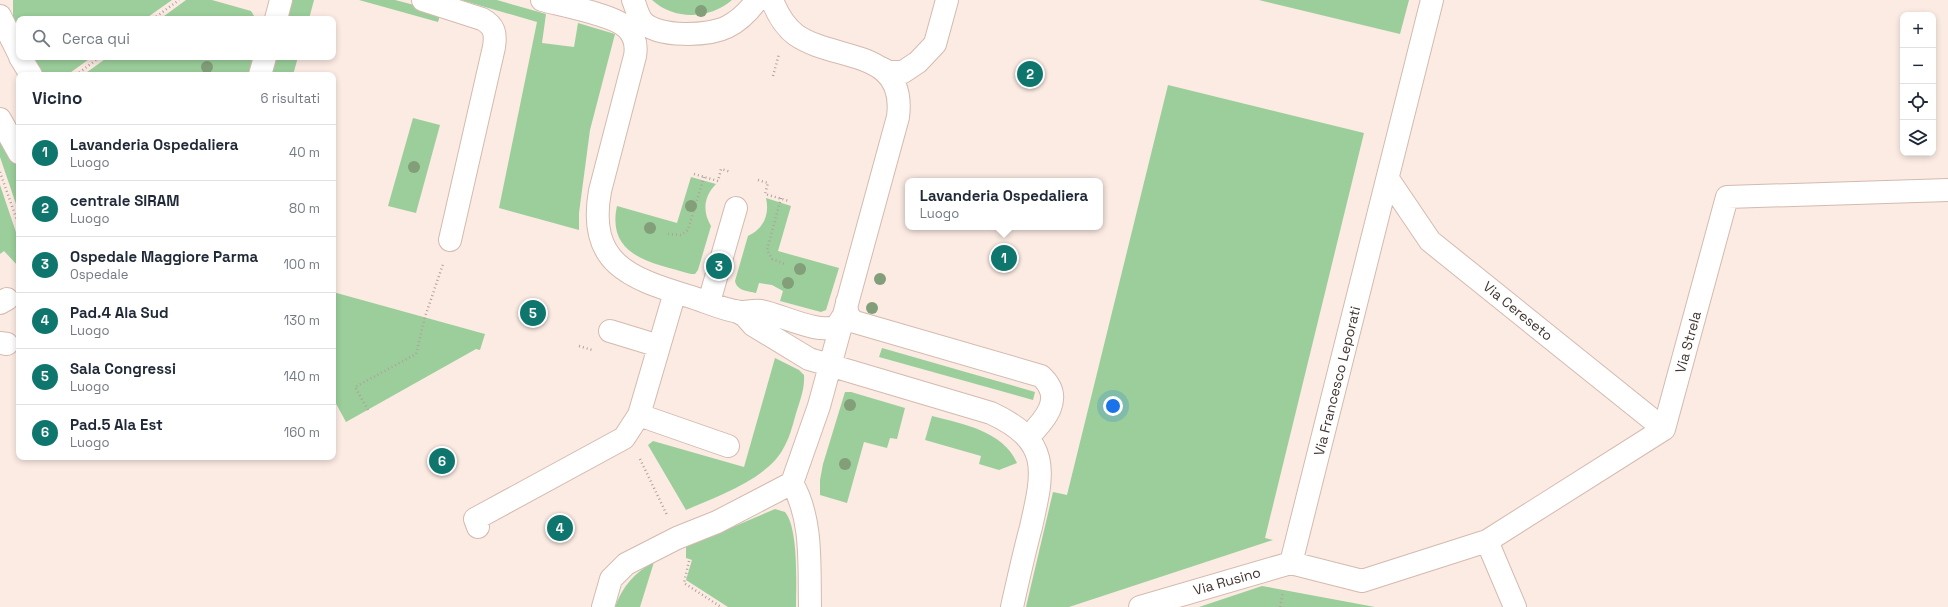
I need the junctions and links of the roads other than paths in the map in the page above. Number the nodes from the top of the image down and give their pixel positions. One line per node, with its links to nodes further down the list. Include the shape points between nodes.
1 (281, 0): 9 (street)
2 (423, 0): 22 (street, via 482,19 490,24 495,35)
3 (542, 0): 10 (street)
4 (757, 0): 10 (street, via 739,19 726,28 702,33 684,34)
5 (772, 0): 14 (street, via 785,25 799,37)
6 (947, 0): 14 (street, via 935,44 918,62 903,72 889,72)
7 (1432, 0): 19 (street, Via Francesco Leporati)
8 (0, 16): 11 (street)
9 (277, 16)
10 (637, 19): 23 (street, via 631,32 636,50 600,191 597,222 605,249 617,265 641,280)
11 (16, 48)
12 (22, 60): 15 (street)
13 (264, 60): 16 (street)
14 (881, 68): 25 (street, via 896,85 899,96 898,117)
15 (29, 72)
16 (261, 72)
17 (0, 119): 18 (street)
18 (16, 148)
19 (1388, 179): 31 (street, Via Cereseto, via 1430,241); 37 (street, Via Francesco Leporati)
20 (1948, 190): 31 (street, Via Strela, via 1727,197)
21 (736, 208): 24 (street)
22 (450, 240)
23 (675, 292): 24 (street); 28 (street)
24 (709, 302): 26 (street)
25 (845, 310): 26 (street, via 837,326 825,329 760,311); 29 (street); 32 (street, via 855,322 1041,376 1051,389 1051,406 1045,419)
26 (736, 311): 29 (street, via 809,360)
27 (610, 331): 28 (street)
28 (659, 346): 30 (street)
29 (830, 366): 32 (street, via 991,413 1014,425); 34 (street)
30 (639, 415): 33 (street); 35 (street, via 624,438 475,520)
31 (1664, 429): 36 (street)
32 (1028, 437): 40 (street, via 1038,457 1040,486)
33 (728, 446)
34 (792, 482): 38 (street, via 716,522 626,564 611,579); 39 (street, via 798,493 806,527)
35 (478, 526)
36 (1487, 541): 37 (street, via 1362,581); 42 (street)
37 (1291, 562): 41 (street, Via Rusino)
38 (603, 607)
39 (810, 607)
40 (1012, 607)
41 (1140, 607)
42 (1515, 607)

